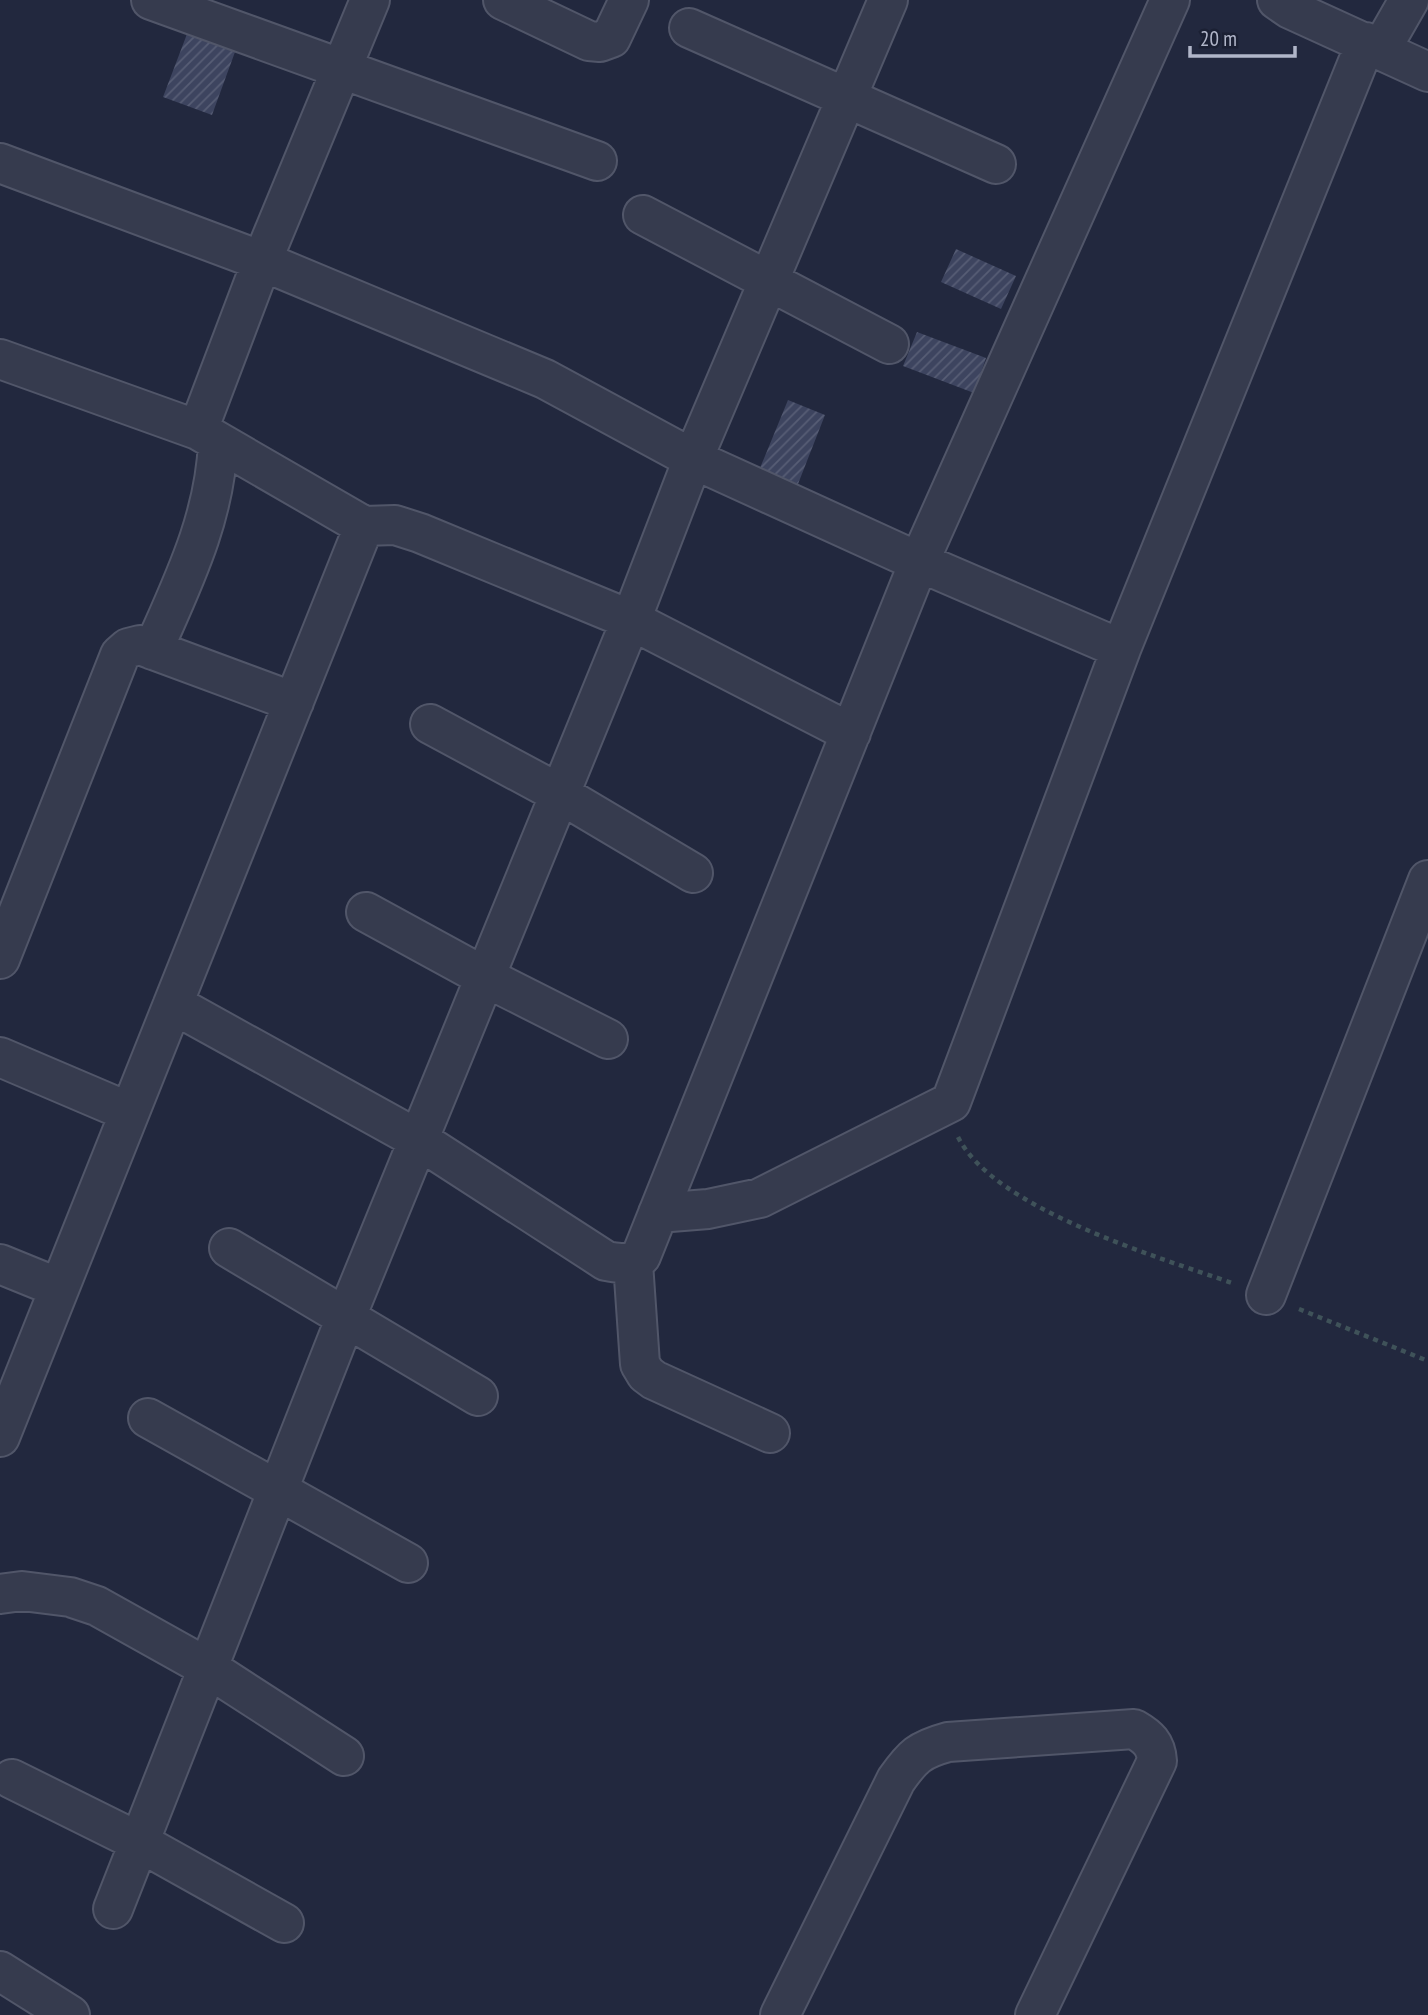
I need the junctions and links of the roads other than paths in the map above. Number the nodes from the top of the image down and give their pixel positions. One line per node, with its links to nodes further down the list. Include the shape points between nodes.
1 (151, 0): 11 (street)
2 (370, 0): 11 (street)
3 (503, 0): 4 (street, via 600,42 611,38)
4 (629, 0)
5 (888, 0): 13 (street)
6 (1170, 0): 25 (street)
7 (1277, 0): 10 (street)
8 (1409, 0): 10 (street)
9 (689, 28): 13 (street)
10 (1374, 46): 12 (street); 27 (street)
11 (342, 68): 14 (street); 18 (street)
12 (1428, 72)
13 (846, 97): 16 (street); 19 (street)
14 (597, 161)
15 (0, 163): 18 (street)
16 (996, 164)
17 (643, 215): 19 (street)
18 (262, 261): 22 (street); 23 (street, via 545,379)
19 (769, 280): 20 (street); 23 (street)
20 (889, 344)
21 (0, 359): 22 (street)
22 (208, 436): 24 (street); 28 (street, via 217,472 206,522)
23 (693, 459): 25 (street); 26 (street)
24 (364, 526): 26 (street, via 395,525 420,533); 29 (street)
25 (919, 562): 27 (street); 31 (street)
26 (631, 620): 31 (street); 32 (street)
27 (1121, 649): 43 (street, via 951,1102 760,1198)
28 (153, 650): 29 (street); 36 (street, via 140,645 120,655)
29 (293, 702): 38 (street)
30 (430, 724): 32 (street)
31 (851, 733): 43 (street)
32 (560, 794): 33 (street); 37 (street)
33 (693, 873)
34 (1428, 880): 48 (street)
35 (366, 912): 37 (street)
36 (0, 959)
37 (485, 977): 39 (street); 42 (street)
38 (173, 1004): 41 (street); 42 (street)
39 (608, 1039)
40 (0, 1057): 41 (street)
41 (129, 1112): 47 (street)
42 (419, 1140): 45 (street, via 606,1261); 49 (street)
43 (658, 1213): 45 (street)
44 (229, 1248): 49 (street)
45 (634, 1263): 52 (street, via 640,1364 646,1374)
46 (0, 1264): 47 (street)
47 (59, 1288): 53 (street)
48 (1266, 1295)
49 (346, 1317): 50 (street); 54 (street)
50 (478, 1396)
51 (148, 1418): 54 (street)
52 (770, 1433)
53 (0, 1437)
54 (278, 1492): 55 (street); 57 (street)
55 (408, 1563)
56 (0, 1594): 57 (street, via 22,1591 70,1597 97,1606)
57 (208, 1668): 58 (street); 60 (street)
58 (344, 1756)
59 (12, 1779): 60 (street)
60 (139, 1842): 61 (street); 62 (street)
61 (113, 1909)
62 (284, 1923)
63 (0, 1971): 64 (street)
64 (70, 2015)
65 (780, 2015): 66 (street, via 896,1780 913,1757 948,1742 1134,1729 1148,1737 1157,1750 1157,1761)
66 (1034, 2015)

